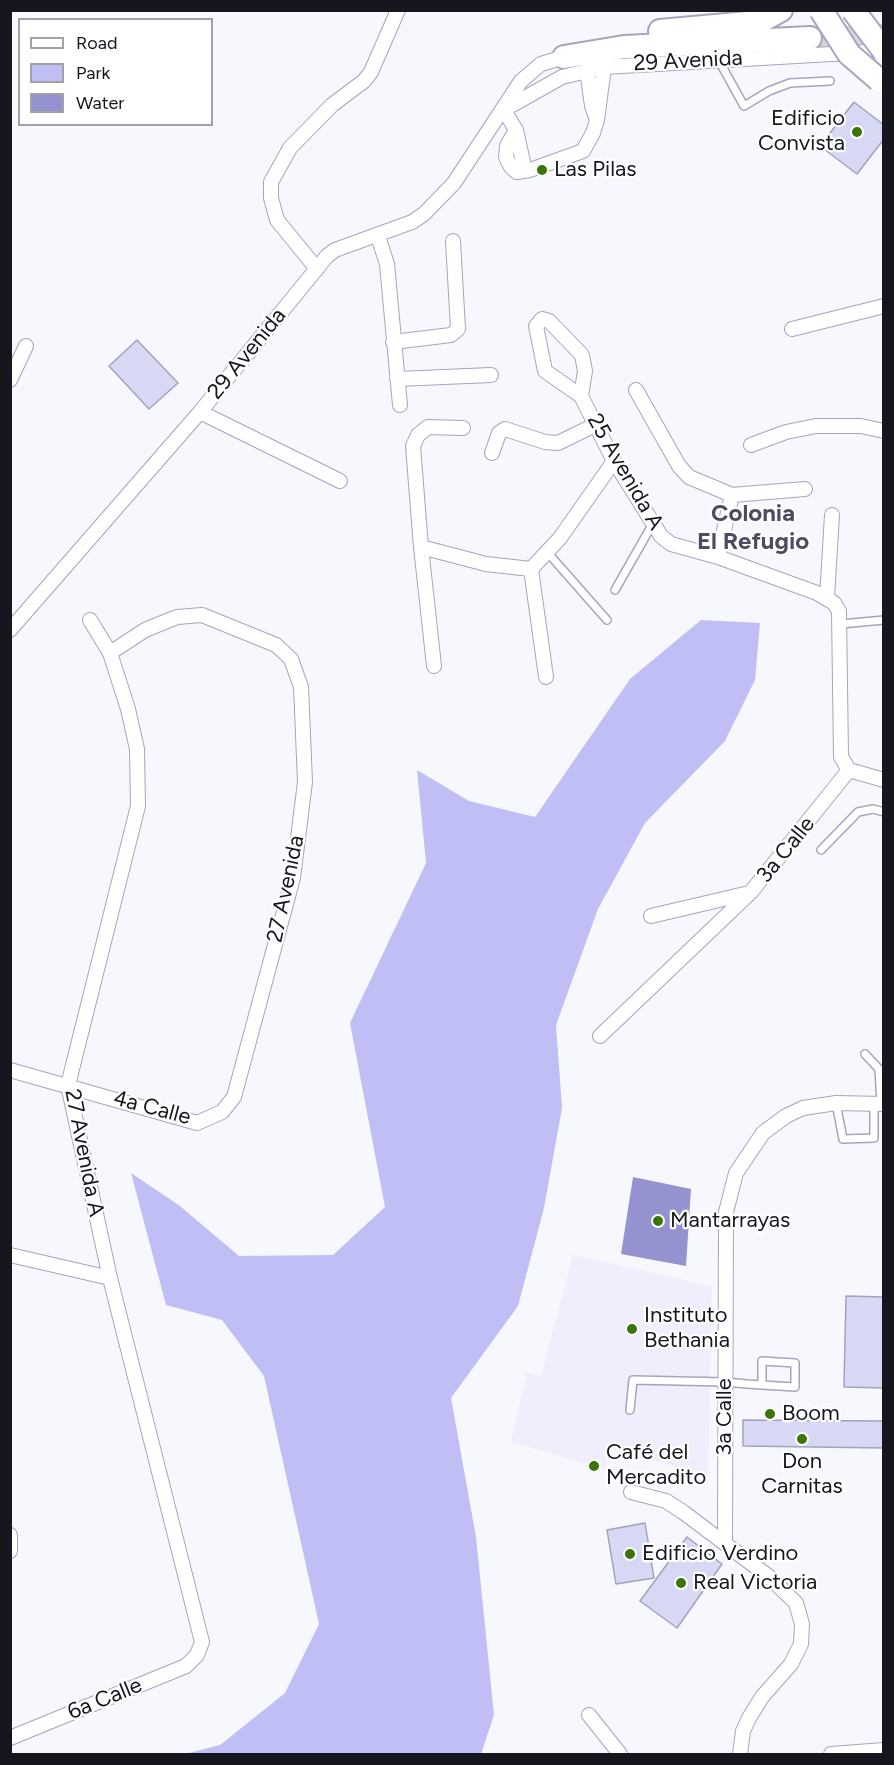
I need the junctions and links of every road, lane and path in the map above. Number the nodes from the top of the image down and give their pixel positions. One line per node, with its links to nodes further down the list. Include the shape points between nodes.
1 (398, 10): 17 (street, via 371,72 290,148 272,182 271,198 277,220)
2 (781, 10): 7 (highway, via 759,22 612,34)
3 (821, 10): 12 (highway, bridge, via 849,54)
4 (853, 10): 6 (highway, bridge)
5 (810, 38): 7 (highway, via 624,47)
6 (884, 51): 8 (street, 29 Avenida)
7 (564, 57): 13 (street, 29 Avenida, via 541,64 531,72)
8 (718, 59): 9 (street, 29 Avenida); 11 (lane, via 744,106 790,83)
9 (604, 67): 10 (street, 29 Avenida); 14 (street)
10 (587, 70): 13 (street, 29 Avenida, via 553,81); 14 (street)
11 (830, 81)
12 (884, 84)
13 (504, 110): 14 (street, via 516,130 506,157 517,171 582,151); 15 (street, 29 Avenida, via 437,202 412,222)
14 (597, 120)
15 (378, 236): 17 (street, 29 Avenida, via 335,250); 20 (street, via 387,264)
16 (453, 241): 20 (street, via 458,329 451,335)
17 (317, 269): 28 (street, 29 Avenida)
18 (884, 306): 19 (street)
19 (792, 329)
20 (393, 342): 24 (street)
21 (26, 346): 23 (street)
22 (490, 375): 24 (street)
23 (10, 380)
24 (397, 380): 27 (street)
25 (636, 390): 37 (street, via 689,477)
26 (581, 396): 26 (street, via 585,371 582,355 549,321 538,322 545,371); 29 (street, 25 Avenida A)
27 (400, 405)
28 (200, 412): 35 (street); 50 (street, 29 Avenida)
29 (597, 424): 33 (street, via 558,443 505,429 499,433); 34 (street, 25 Avenida A)
30 (463, 428): 40 (street, via 429,427 415,440)
31 (884, 431): 32 (street, via 861,426 816,426)
32 (751, 445)
33 (492, 453)
34 (614, 461): 39 (street, 25 Avenida A); 41 (street)
35 (340, 481)
36 (805, 489): 37 (street)
37 (732, 495): 42 (street)
38 (832, 515): 45 (street)
39 (652, 525): 42 (street, 25 Avenida A, via 671,544); 44 (lane)
40 (421, 547): 43 (street, via 486,564); 52 (street)
41 (548, 553): 43 (street); 48 (lane)
42 (718, 557): 45 (street, 25 Avenida A)
43 (531, 569): 53 (street)
44 (615, 590)
45 (827, 598): 46 (street, 25 Avenida A)
46 (840, 617): 49 (lane); 54 (street, via 842,757)
47 (90, 620): 51 (street, 27 Avenida A)
48 (607, 620)
49 (884, 620)
50 (10, 630)
51 (110, 653): 63 (street, 27 Avenida A, via 137,749 138,806); 66 (street, 27 Avenida, via 145,630 177,617 202,615 276,645 291,659 301,687 305,782 293,878 234,1097)
52 (434, 666)
53 (546, 677)
54 (849, 770): 55 (street); 58 (street, 3a Calle)
55 (884, 780)
56 (884, 812): 57 (lane, via 858,812)
57 (821, 850)
58 (751, 892): 59 (street); 60 (street, 3a Calle)
59 (651, 916)
60 (600, 1036)
61 (865, 1054): 65 (lane, via 879,1069)
62 (10, 1070): 63 (street, 4a Calle)
63 (68, 1085): 66 (street, 4a Calle, via 197,1123); 68 (street, 27 Avenida A)
64 (836, 1103): 65 (street); 65 (lane, via 843,1139 874,1138); 69 (street, 3a Calle, via 803,1108 786,1116 763,1133 736,1173 726,1212)
65 (879, 1104)
66 (222, 1112)
67 (10, 1255): 68 (street)
68 (110, 1278): 76 (street, 27 Avenida A, via 202,1642)
69 (725, 1382): 70 (lane); 71 (lane, via 633,1380); 74 (street, 3a Calle)
70 (762, 1385): 70 (lane, via 795,1387 795,1363 762,1361)
71 (630, 1410)
72 (631, 1492): 74 (street, via 666,1502)
73 (10, 1535): 75 (street)
74 (725, 1543): 81 (street, via 789,1594 802,1624 798,1653 748,1718)
75 (10, 1551)
76 (197, 1655): 78 (street, 6a Calle, via 186,1666)
77 (589, 1715): 80 (street)
78 (10, 1738)
79 (884, 1750): 82 (street)
80 (620, 1755)
81 (740, 1755)
82 (831, 1755)

